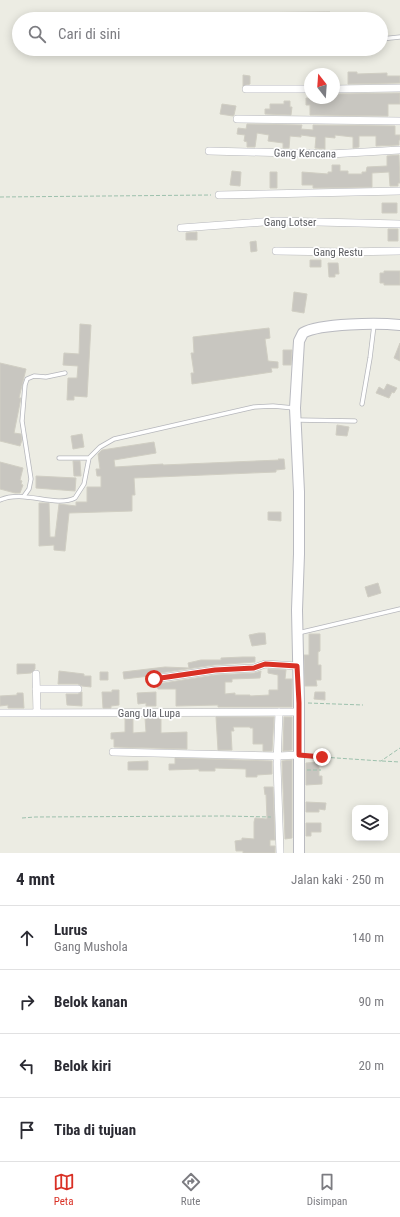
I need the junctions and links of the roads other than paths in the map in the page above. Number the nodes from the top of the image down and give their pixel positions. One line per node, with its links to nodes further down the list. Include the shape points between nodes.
1 (400, 37): 2 (lane)
2 (388, 38)
3 (400, 88): 6 (street)
4 (246, 89): 5 (street)
5 (304, 89)
6 (340, 89)
7 (237, 119): 8 (street)
8 (400, 121)
9 (400, 150): 10 (street, Gang Kencana, via 330,154)
10 (209, 151)
11 (400, 190): 12 (street)
12 (219, 195)
13 (400, 224): 14 (street, Gang Lotser, via 271,221)
14 (181, 228)
15 (276, 250): 16 (street, Gang Restu)
16 (400, 251)
17 (374, 324): 18 (main road); 20 (lane); 21 (main road, via 318,328 300,336)
18 (400, 325)
19 (65, 373): 26 (lane, via 46,377 34,376 28,379 25,385 22,422 31,479)
20 (362, 404)
21 (295, 408): 22 (main road); 25 (lane, via 254,407 114,439 100,447)
22 (296, 420): 23 (lane); 29 (main road, via 299,487)
23 (354, 421)
24 (59, 458): 25 (lane)
25 (89, 458): 26 (lane, via 84,484 76,498 59,500)
26 (24, 496): 27 (lane)
27 (0, 500)
28 (400, 609): 29 (lane)
29 (297, 634): 30 (main road)
30 (297, 666): 32 (street, via 265,664 254,668 215,670); 35 (main road)
31 (36, 674): 33 (street)
32 (154, 679)
33 (36, 689): 34 (street); 38 (street)
34 (78, 689)
35 (299, 707): 36 (street, Gang Ula Lupa); 40 (main road)
36 (280, 712): 38 (street, Gang Ula Lupa); 41 (street)
37 (0, 713): 38 (street, Gang Ula Lupa)
38 (37, 713)
39 (113, 752): 41 (street)
40 (299, 755): 41 (street); 43 (main road)
41 (278, 756): 42 (street)
42 (280, 853)
43 (299, 853)

